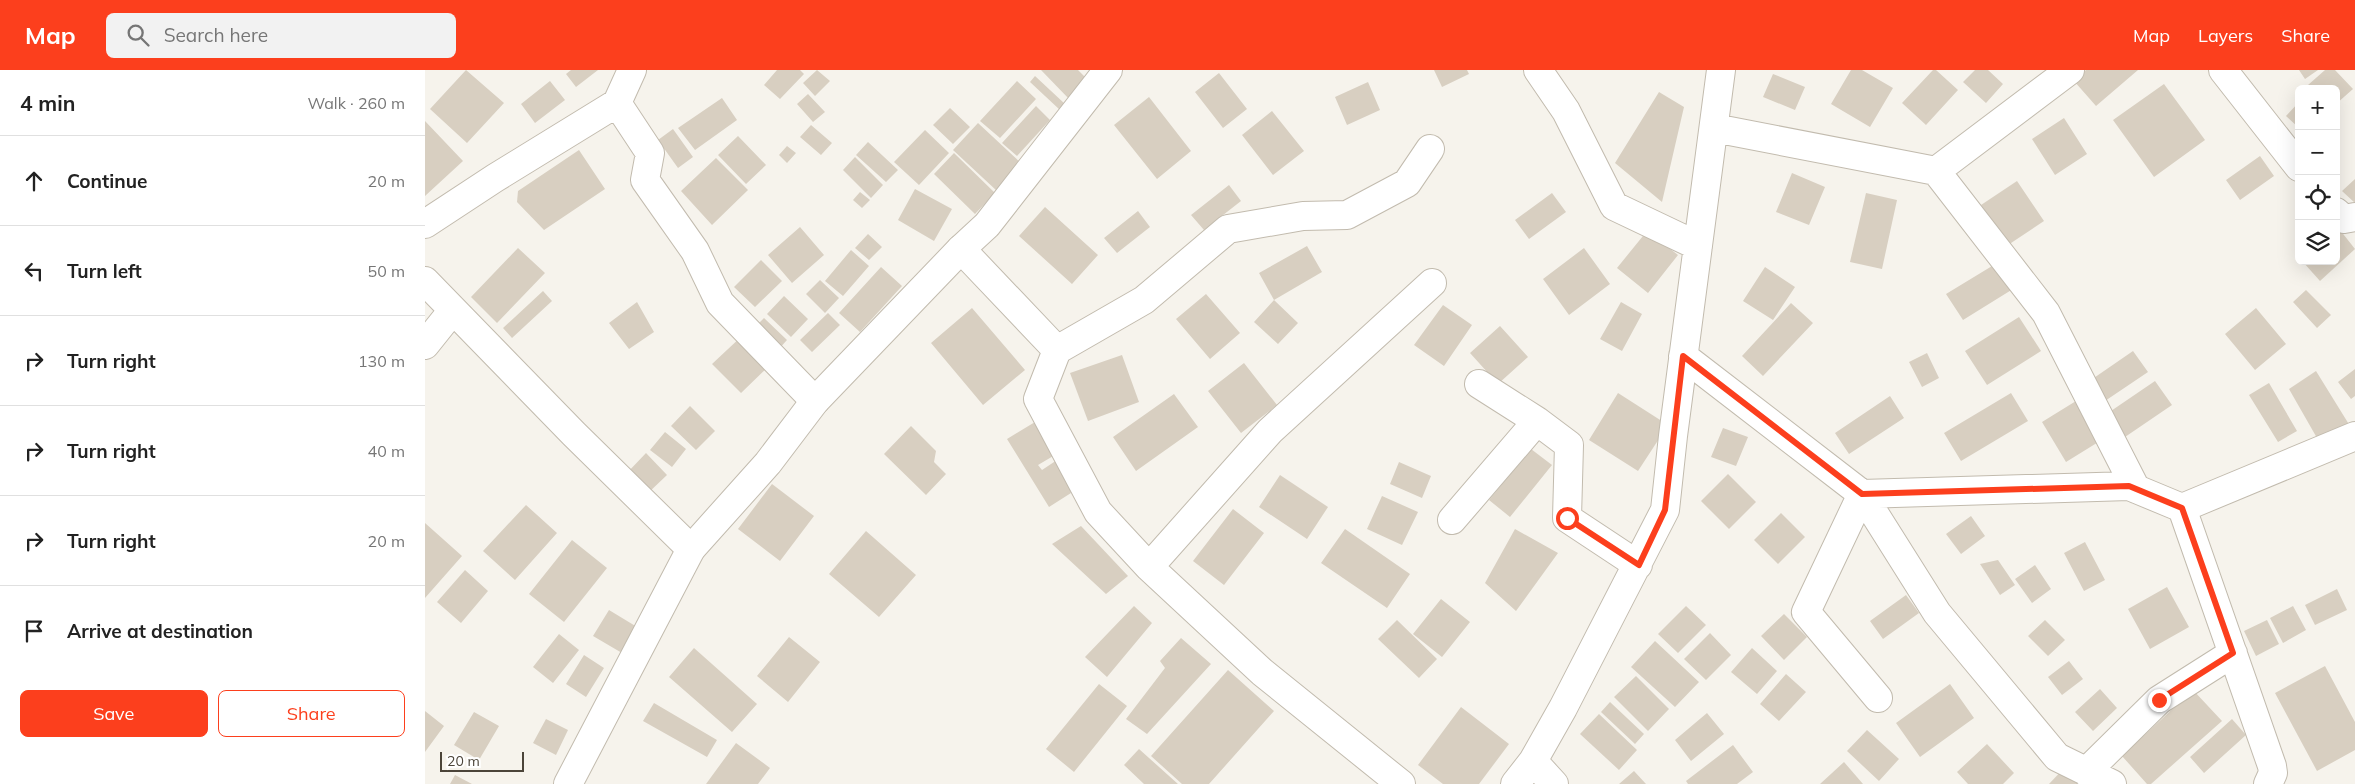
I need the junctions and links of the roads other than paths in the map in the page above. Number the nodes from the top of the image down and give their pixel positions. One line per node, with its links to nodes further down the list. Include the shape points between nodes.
1 (632, 70): 7 (street)
2 (1108, 70): 16 (street, via 987,225)
3 (1538, 70): 15 (street, via 1566,111 1614,206)
4 (1721, 70): 8 (street)
5 (2069, 70): 11 (street)
6 (2223, 70): 10 (street)
7 (617, 103): 14 (street); 24 (street, via 650,153 645,180 695,251 720,303)
8 (1713, 128): 11 (street); 15 (street)
9 (1429, 150): 21 (street, via 1407,183 1347,215 1303,216 1228,229 1144,300)
10 (2295, 162)
11 (1937, 171): 27 (street, via 2046,313)
12 (2340, 216): 13 (street, via 2343,219)
13 (2355, 217)
14 (425, 224)
15 (1698, 246): 22 (street)
16 (961, 250): 21 (street); 24 (street)
17 (425, 281): 19 (street)
18 (1432, 284): 33 (street, via 1270,431)
19 (453, 310): 20 (street); 31 (street)
20 (425, 345)
21 (1057, 350): 33 (street, via 1038,399 1097,512)
22 (1683, 356): 28 (street); 32 (street, via 1665,510)
23 (1479, 384): 25 (street)
24 (815, 401): 31 (street, via 767,463)
25 (1537, 421): 30 (street); 32 (street, via 1569,445 1567,518)
26 (2355, 436): 29 (street)
27 (2137, 489): 28 (street, via 2129,486); 29 (street)
28 (1862, 494): 35 (street, via 1806,612); 37 (street, via 1937,613 2057,758)
29 (2182, 508): 34 (street)
30 (1452, 520)
31 (691, 549): 38 (street)
32 (1639, 565): 36 (street)
33 (1149, 567): 39 (street, via 1263,672)
34 (2233, 653): 37 (street, via 2159,700); 43 (street, via 2272,766)
35 (1878, 698)
36 (1533, 761): 40 (street); 41 (street)
37 (2086, 772): 42 (street)
38 (568, 784)
39 (1401, 784)
40 (1515, 784)
41 (1554, 784)
42 (2112, 784)
43 (2268, 784)

